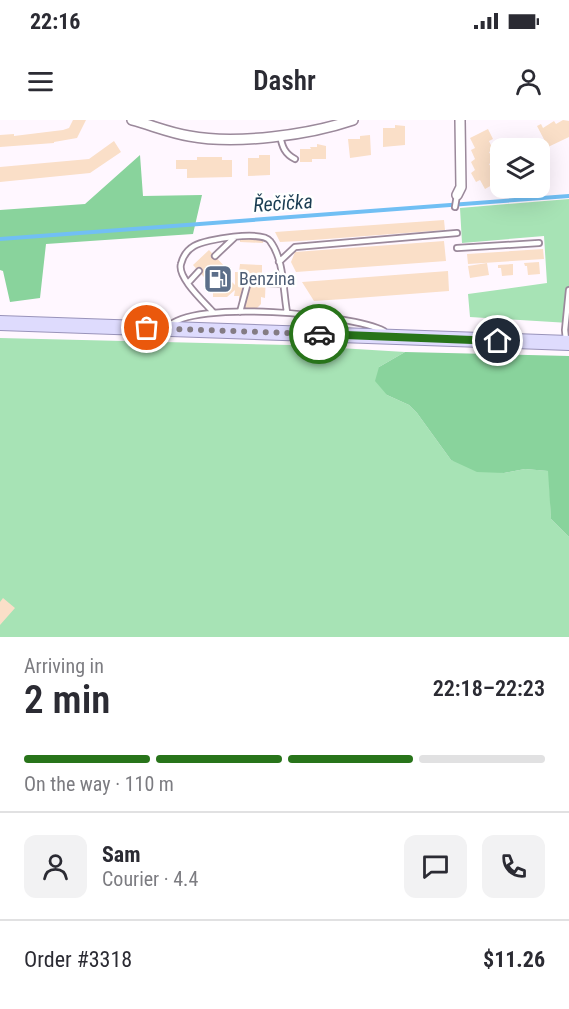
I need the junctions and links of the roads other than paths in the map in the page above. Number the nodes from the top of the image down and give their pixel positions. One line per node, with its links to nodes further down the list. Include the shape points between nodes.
1 (132, 120): 4 (street, via 190,136 250,140)
2 (353, 120): 4 (street)
3 (460, 120): 6 (street, via 461,187)
4 (280, 135): 5 (lane, via 284,150)
5 (296, 159)
6 (457, 195): 7 (lane)
7 (455, 207)
8 (457, 234): 13 (lane, via 295,247)
9 (235, 237): 12 (lane); 13 (lane, via 265,237); 15 (lane, via 202,242 186,253 180,274)
10 (539, 243): 11 (lane)
11 (457, 248)
12 (215, 256)
13 (279, 262): 16 (lane)
14 (199, 271): 15 (lane)
15 (188, 283): 18 (lane)
16 (282, 284): 19 (lane, via 248,282); 20 (lane)
17 (569, 290): 24 (lane, via 565,330)
18 (213, 312): 19 (lane); 22 (lane, via 174,320)
19 (240, 312): 20 (lane)
20 (286, 312): 23 (lane, via 374,326)
21 (0, 322): 22 (main road)
22 (167, 328): 23 (main road)
23 (395, 337): 24 (main road)
24 (568, 343)

